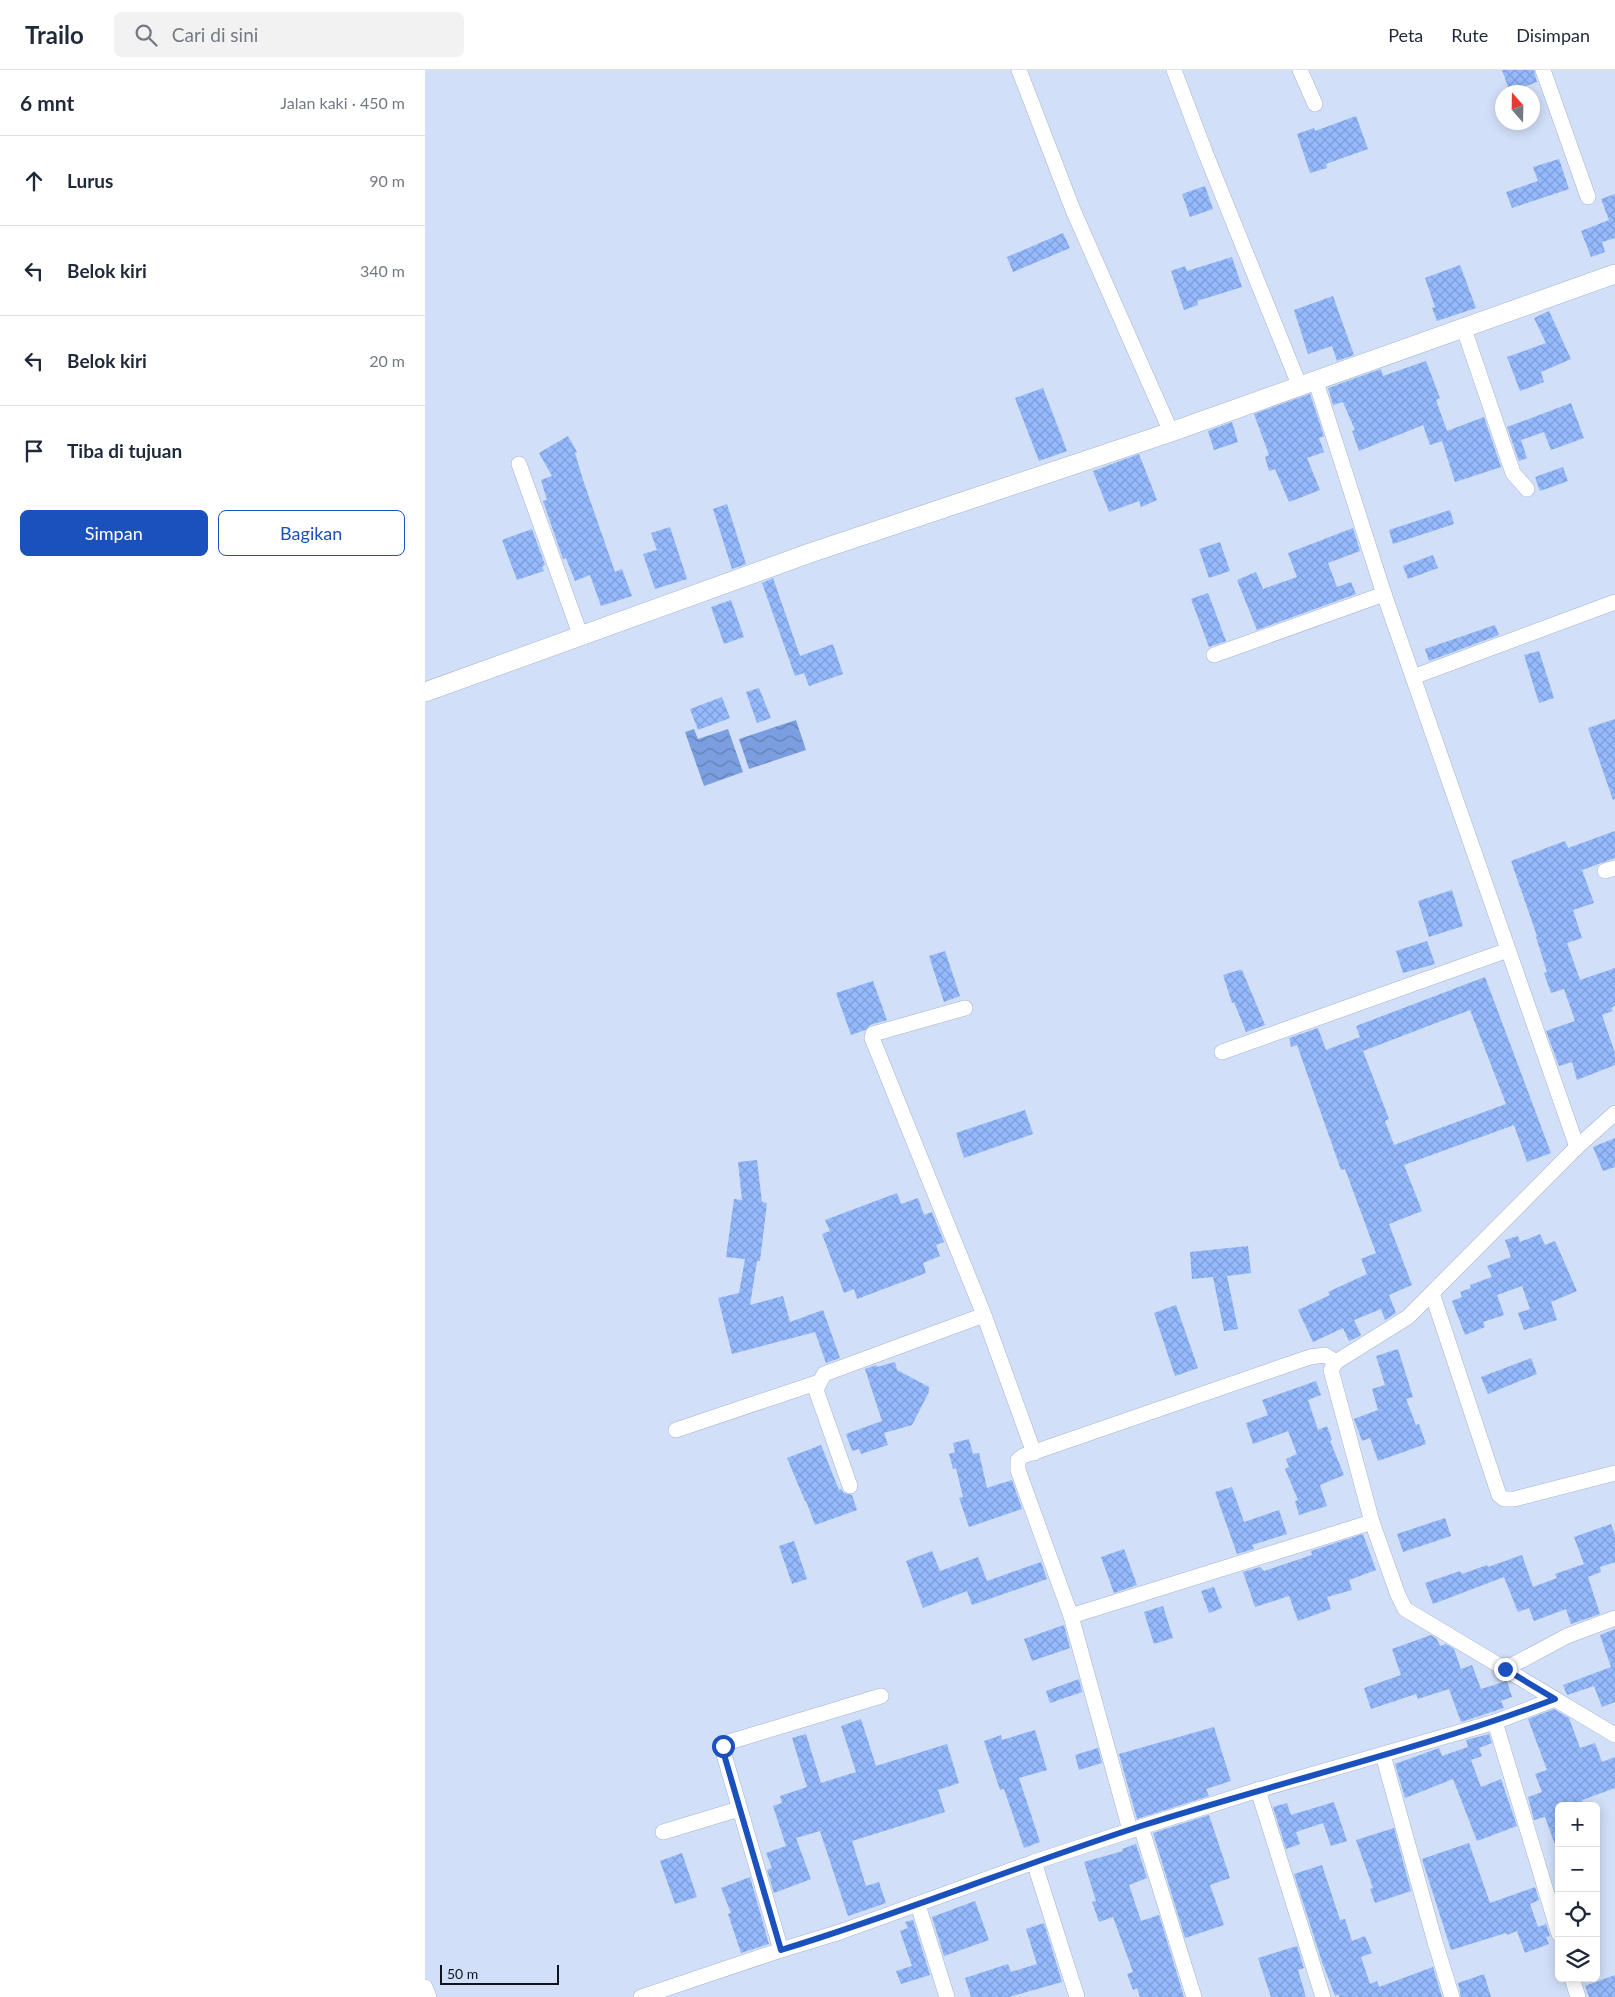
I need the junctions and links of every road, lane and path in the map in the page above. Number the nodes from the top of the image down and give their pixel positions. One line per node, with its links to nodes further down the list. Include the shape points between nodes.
1 (1019, 70): 10 (street, via 1073,210)
2 (1174, 70): 9 (street, via 1205,152)
3 (1300, 70): 5 (street)
4 (1543, 70): 6 (street)
5 (1315, 104)
6 (1588, 197)
7 (1615, 274): 8 (street)
8 (1464, 329): 9 (street); 12 (street, via 1513,473)
9 (1308, 385): 10 (street); 13 (street)
10 (1171, 432): 15 (street)
11 (519, 464): 15 (street)
12 (1527, 489)
13 (1384, 594): 16 (street); 17 (street)
14 (1615, 602): 17 (street)
15 (580, 634): 18 (street)
16 (1214, 655)
17 (1413, 677): 19 (street)
18 (425, 692)
19 (1508, 950): 21 (street); 23 (street)
20 (965, 1008): 25 (street, via 873,1034 872,1038)
21 (1222, 1052)
22 (1615, 1114): 23 (street)
23 (1577, 1147): 24 (street)
24 (1432, 1293): 26 (street, via 1408,1317); 30 (street, via 1499,1495 1504,1499 1514,1498)
25 (984, 1314): 27 (street, via 843,1366 824,1374); 29 (street)
26 (1336, 1362): 29 (street, via 1325,1355 1310,1357); 32 (street, via 1331,1370)
27 (819, 1382): 28 (street); 31 (street, via 816,1390)
28 (676, 1430)
29 (1034, 1453): 33 (street, via 1018,1460 1019,1470)
30 (1615, 1474)
31 (850, 1486)
32 (1371, 1522): 33 (street); 35 (street, via 1405,1609)
33 (1071, 1616): 43 (street)
34 (1615, 1618): 35 (street, via 1567,1636)
35 (1505, 1669): 37 (street)
36 (881, 1696): 42 (street, via 725,1744 723,1751)
37 (1555, 1699): 38 (street); 39 (street)
38 (1495, 1722): 40 (street); 47 (street)
39 (1615, 1735)
40 (1383, 1755): 41 (street); 57 (street)
41 (1258, 1790): 43 (street); 56 (street)
42 (739, 1809): 44 (street); 48 (street)
43 (1135, 1828): 45 (street); 55 (street)
44 (663, 1832)
45 (1034, 1862): 46 (street); 54 (street)
46 (917, 1905): 48 (street); 53 (street)
47 (1555, 1921)
48 (781, 1950): 52 (street)
49 (1573, 1982): 58 (street)
50 (425, 1987): 51 (street)
51 (429, 1997)
52 (641, 1997)
53 (947, 1997)
54 (1077, 1997)
55 (1194, 1997)
56 (1323, 1997)
57 (1453, 1997)
58 (1578, 1997)

